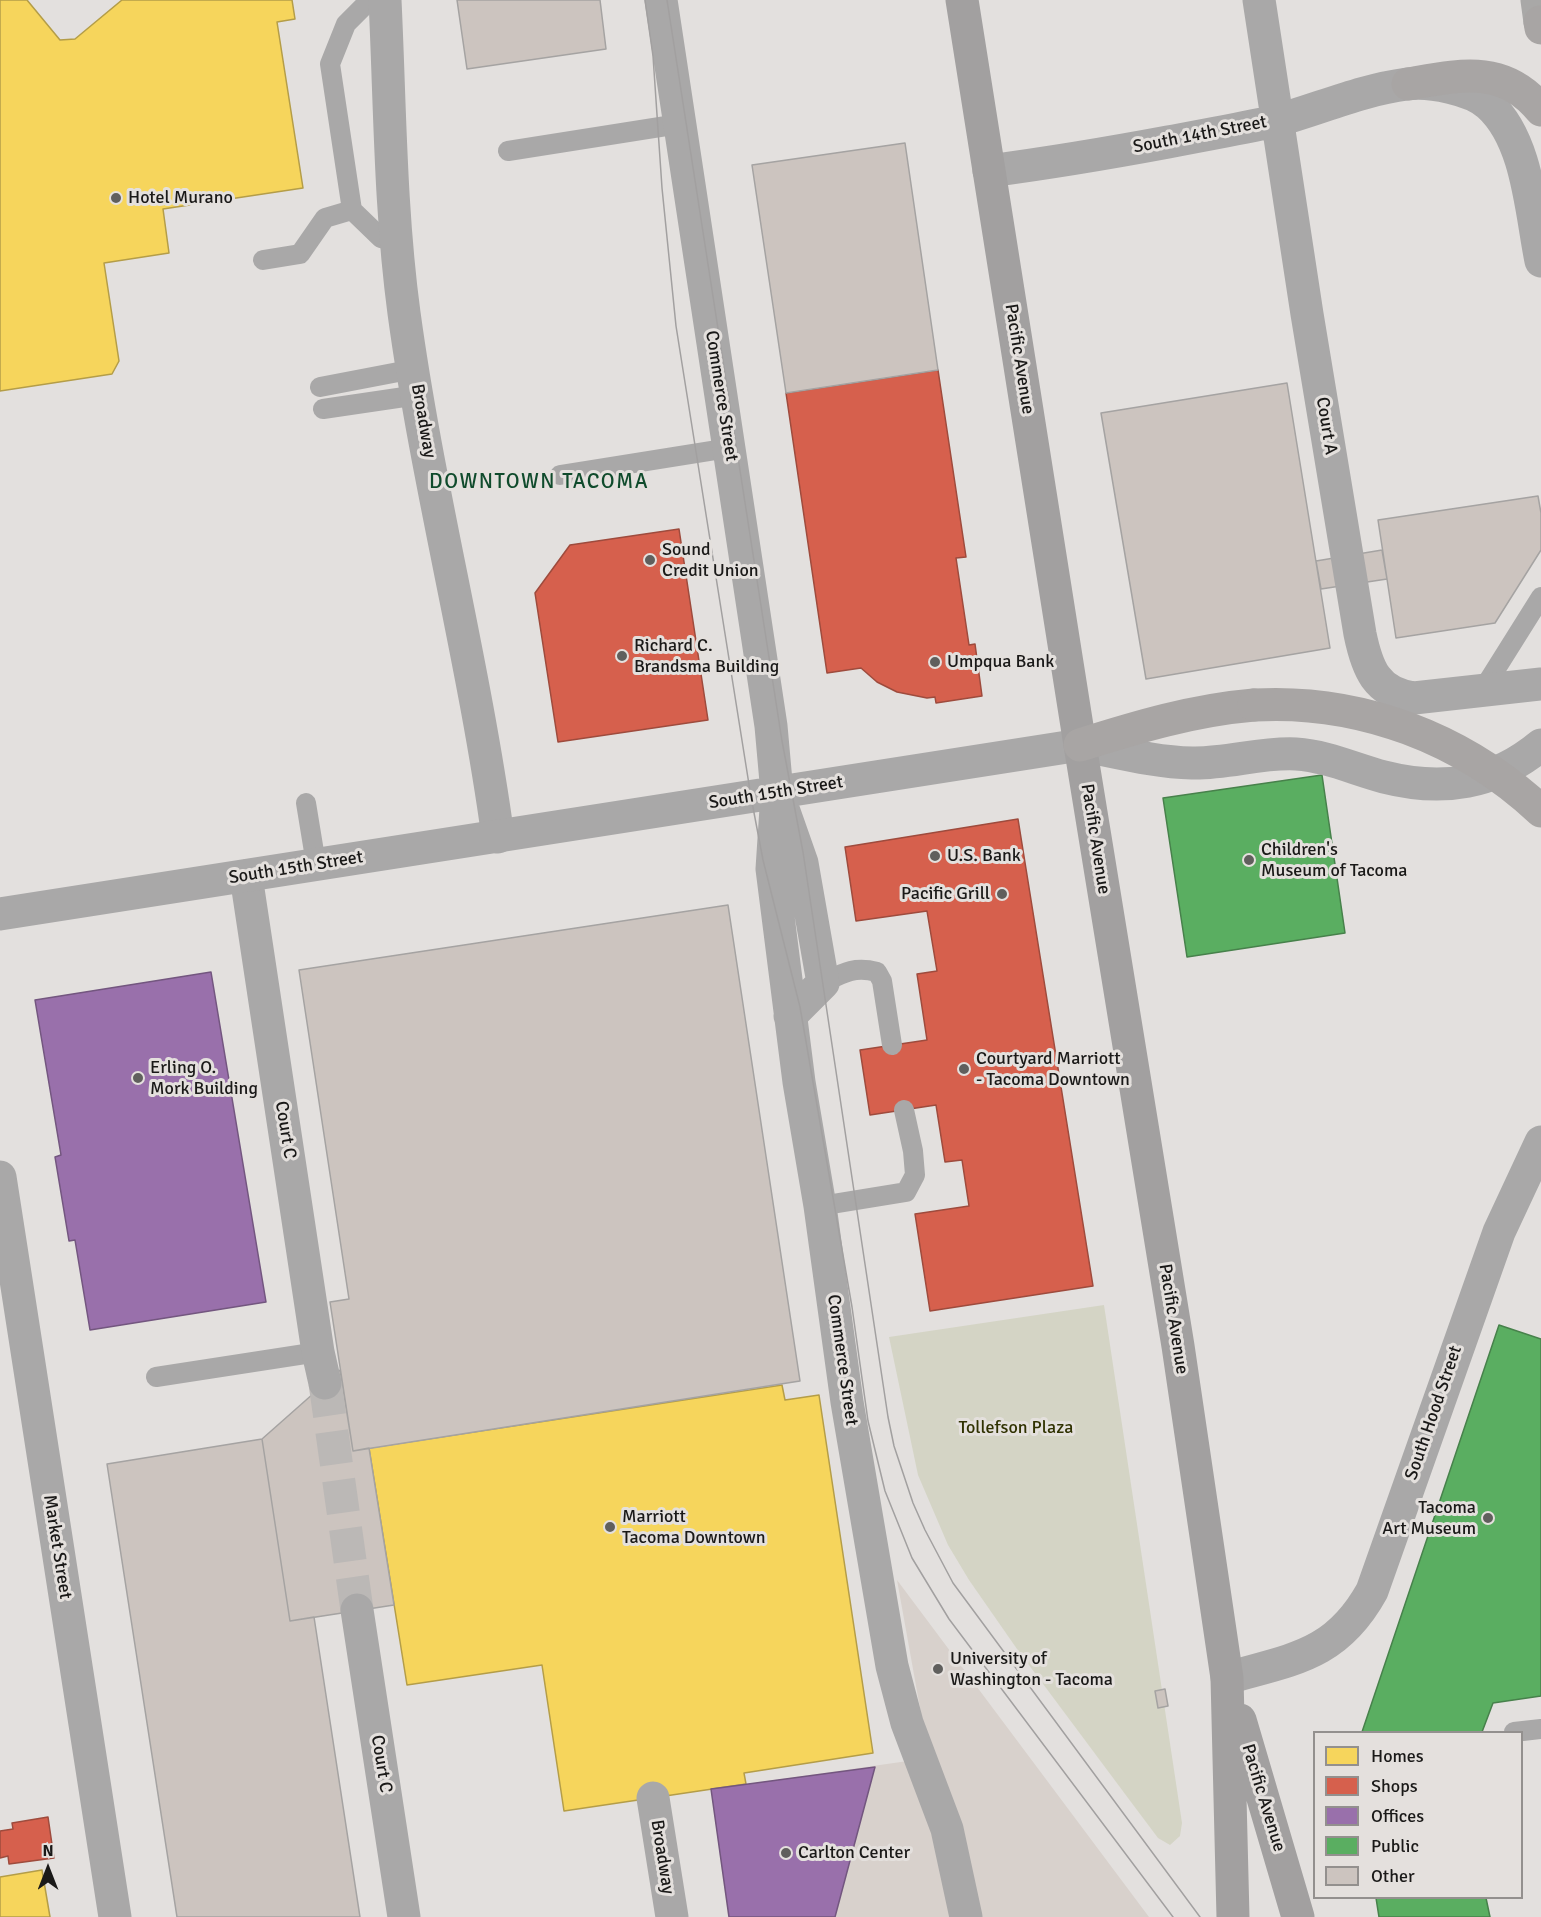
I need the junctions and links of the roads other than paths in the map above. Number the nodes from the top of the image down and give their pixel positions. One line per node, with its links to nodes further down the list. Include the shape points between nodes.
1 (370, 0): 12 (lane, via 346,24 330,64)
2 (386, 0): 13 (street, Broadway)
3 (661, 0): 9 (street, Commerce Street)
4 (962, 0): 11 (main road, Pacific Avenue)
5 (1259, 0): 8 (street, Court A)
6 (1408, 84): 7 (highway, via 1453,76 1495,79 1513,84); 8 (street, South 14th Street); 15 (street, South 14th Street, via 1470,94 1487,103 1502,119 1520,157)
7 (1541, 110)
8 (1278, 120): 11 (street, South 14th Street); 23 (street, Court A, via 1360,634 1370,668 1378,681 1399,696)
9 (680, 124): 10 (lane); 19 (street, Commerce Street)
10 (508, 151)
11 (989, 171): 24 (main road, Pacific Avenue)
12 (352, 210): 13 (lane, via 381,238); 14 (lane, via 325,218 300,254)
13 (398, 242): 16 (street, Broadway, via 404,313)
14 (263, 260)
15 (1541, 261)
16 (416, 382): 17 (lane); 18 (lane); 29 (street, Broadway, via 490,774)
17 (320, 387)
18 (323, 410)
19 (729, 448): 20 (lane); 26 (street, Commerce Street, via 771,726)
20 (560, 476)
21 (1541, 597): 23 (lane)
22 (1541, 684): 23 (street, Court A)
23 (1482, 691)
24 (1080, 745): 25 (street, South 15th Street, via 1166,762 1315,756 1383,777 1433,785 1465,783 1492,775 1524,759); 26 (street, South 15th Street); 28 (highway, bridge, via 1149,723 1224,707 1311,705 1361,713 1420,733 1471,757); 43 (main road, Pacific Avenue, via 1178,1346)
25 (1541, 745)
26 (777, 793): 29 (street, South 15th Street); 33 (street, Commerce Street, via 802,863); 34 (street, Commerce Street, via 772,869)
27 (306, 803): 30 (lane)
28 (1541, 811)
29 (498, 837): 30 (street, South 15th Street)
30 (316, 864): 31 (street, South 15th Street)
31 (246, 876): 32 (street, South 15th Street); 40 (street, Court C)
32 (0, 914)
33 (823, 983): 34 (street); 35 (lane, via 862,968 877,972 882,981)
34 (790, 1016): 39 (street, Commerce Street)
35 (892, 1045)
36 (904, 1110): 39 (lane, via 915,1175 906,1192)
37 (1537, 1158): 43 (street, South Hood Street, via 1499,1232 1362,1610 1321,1648)
38 (1, 1193): 47 (street, Market Street)
39 (820, 1206): 50 (street, Commerce Street, via 844,1383 892,1666 907,1723 947,1829)
40 (322, 1368): 41 (lane)
41 (156, 1377)
42 (357, 1610): 48 (street, Court C)
43 (1227, 1678): 51 (main road, Pacific Avenue); 52 (main road, Pacific Avenue)
44 (1541, 1729): 45 (lane)
45 (1523, 1731)
46 (653, 1798): 49 (street, Broadway)
47 (115, 1917)
48 (404, 1917)
49 (672, 1917)
50 (966, 1917)
51 (1233, 1917)
52 (1294, 1917)

